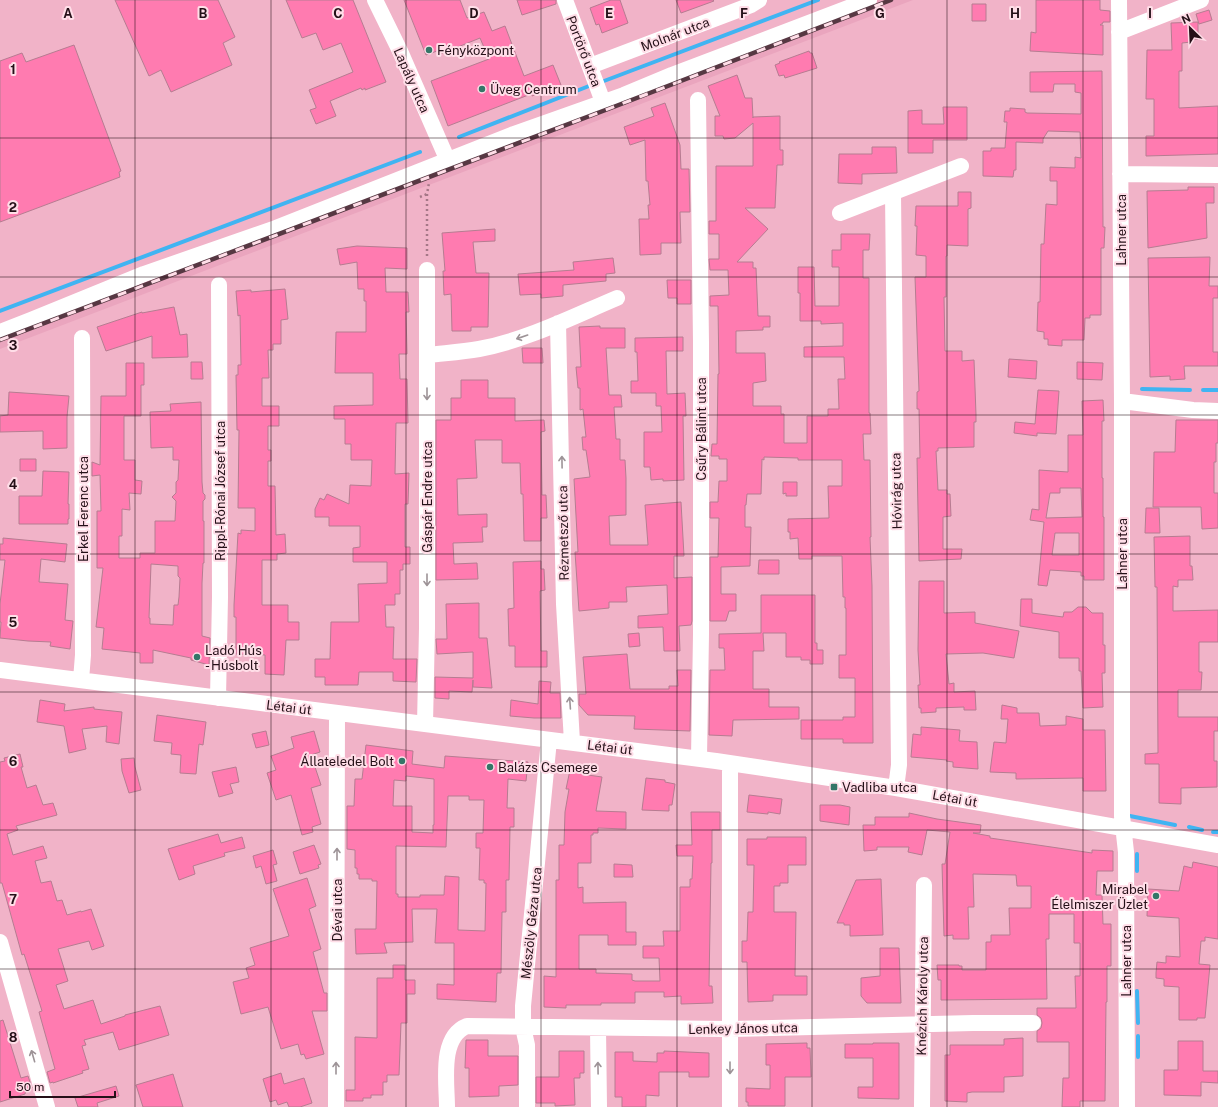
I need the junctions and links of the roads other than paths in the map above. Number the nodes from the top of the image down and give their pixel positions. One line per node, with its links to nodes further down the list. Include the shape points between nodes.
1 (374, 0): 11 (street, Lapály utca, via 400,51)
2 (565, 0): 8 (street, Portörő utca)
3 (759, 0): 8 (street, Molnár utca)
4 (869, 0): 10 (street)
5 (1119, 0): 7 (street, Lahner utca)
6 (1201, 0): 7 (street)
7 (1119, 32): 13 (street, Lahner utca)
8 (590, 66): 10 (street, Portörő utca)
9 (698, 100): 33 (street, Csűry Bálint utca, via 701,334)
10 (603, 102): 11 (street)
11 (448, 160): 21 (street, via 276,228 144,274)
12 (961, 166): 15 (street)
13 (1120, 174): 14 (street); 24 (street, Lahner utca)
14 (1218, 175)
15 (893, 193): 16 (street); 35 (street, Hóvirág utca, via 898,765)
16 (840, 213)
17 (427, 270): 23 (street, Gáspár Endre utca)
18 (219, 285): 28 (street, Rippl-Rónai József utca)
19 (617, 298): 20 (street)
20 (558, 323): 23 (street, one-way to 23, via 485,348); 32 (street, Rézmetsző utca, one-way to 20, via 564,604)
21 (0, 332)
22 (82, 338): 27 (street, Erkel Ferenc utca)
23 (428, 355): 30 (street, Gáspár Endre utca, one-way to 30)
24 (1122, 402): 25 (street); 36 (street, Lahner utca)
25 (1218, 411)
26 (0, 670): 27 (street, Létai út)
27 (81, 680): 28 (street, Létai út)
28 (218, 698): 29 (street, Létai út)
29 (337, 713): 30 (street, Létai út); 46 (street, Dévai utca, one-way to 29)
30 (426, 724): 31 (street, Létai út)
31 (549, 740): 32 (street, Létai út); 42 (street, Mészöly Géza utca)
32 (572, 742): 33 (street, Létai út)
33 (699, 758): 34 (street, Létai út)
34 (730, 763): 35 (street, Létai út); 44 (street)
35 (896, 788): 36 (street, Létai út)
36 (1123, 828): 37 (street, Létai út); 52 (street, Lahner utca, via 1126,852)
37 (1218, 845)
38 (924, 885): 41 (street, Knézich Károly utca)
39 (0, 942): 45 (street, one-way to 39)
40 (1033, 1024): 41 (street, Lenkey János utca)
41 (922, 1025): 44 (street, Lenkey János utca); 51 (street, Knézich Károly utca)
42 (523, 1028): 43 (street, Lenkey János utca); 47 (street, Lenkey János utca, via 472,1026 462,1028 455,1034 447,1054); 48 (street, Mészöly Géza utca, via 527,1046)
43 (598, 1028): 44 (street, Lenkey János utca); 49 (street, one-way to 43)
44 (730, 1029): 50 (street, one-way to 50)
45 (48, 1107)
46 (336, 1107)
47 (447, 1107)
48 (527, 1107)
49 (599, 1107)
50 (730, 1107)
51 (922, 1107)
52 (1127, 1107)

